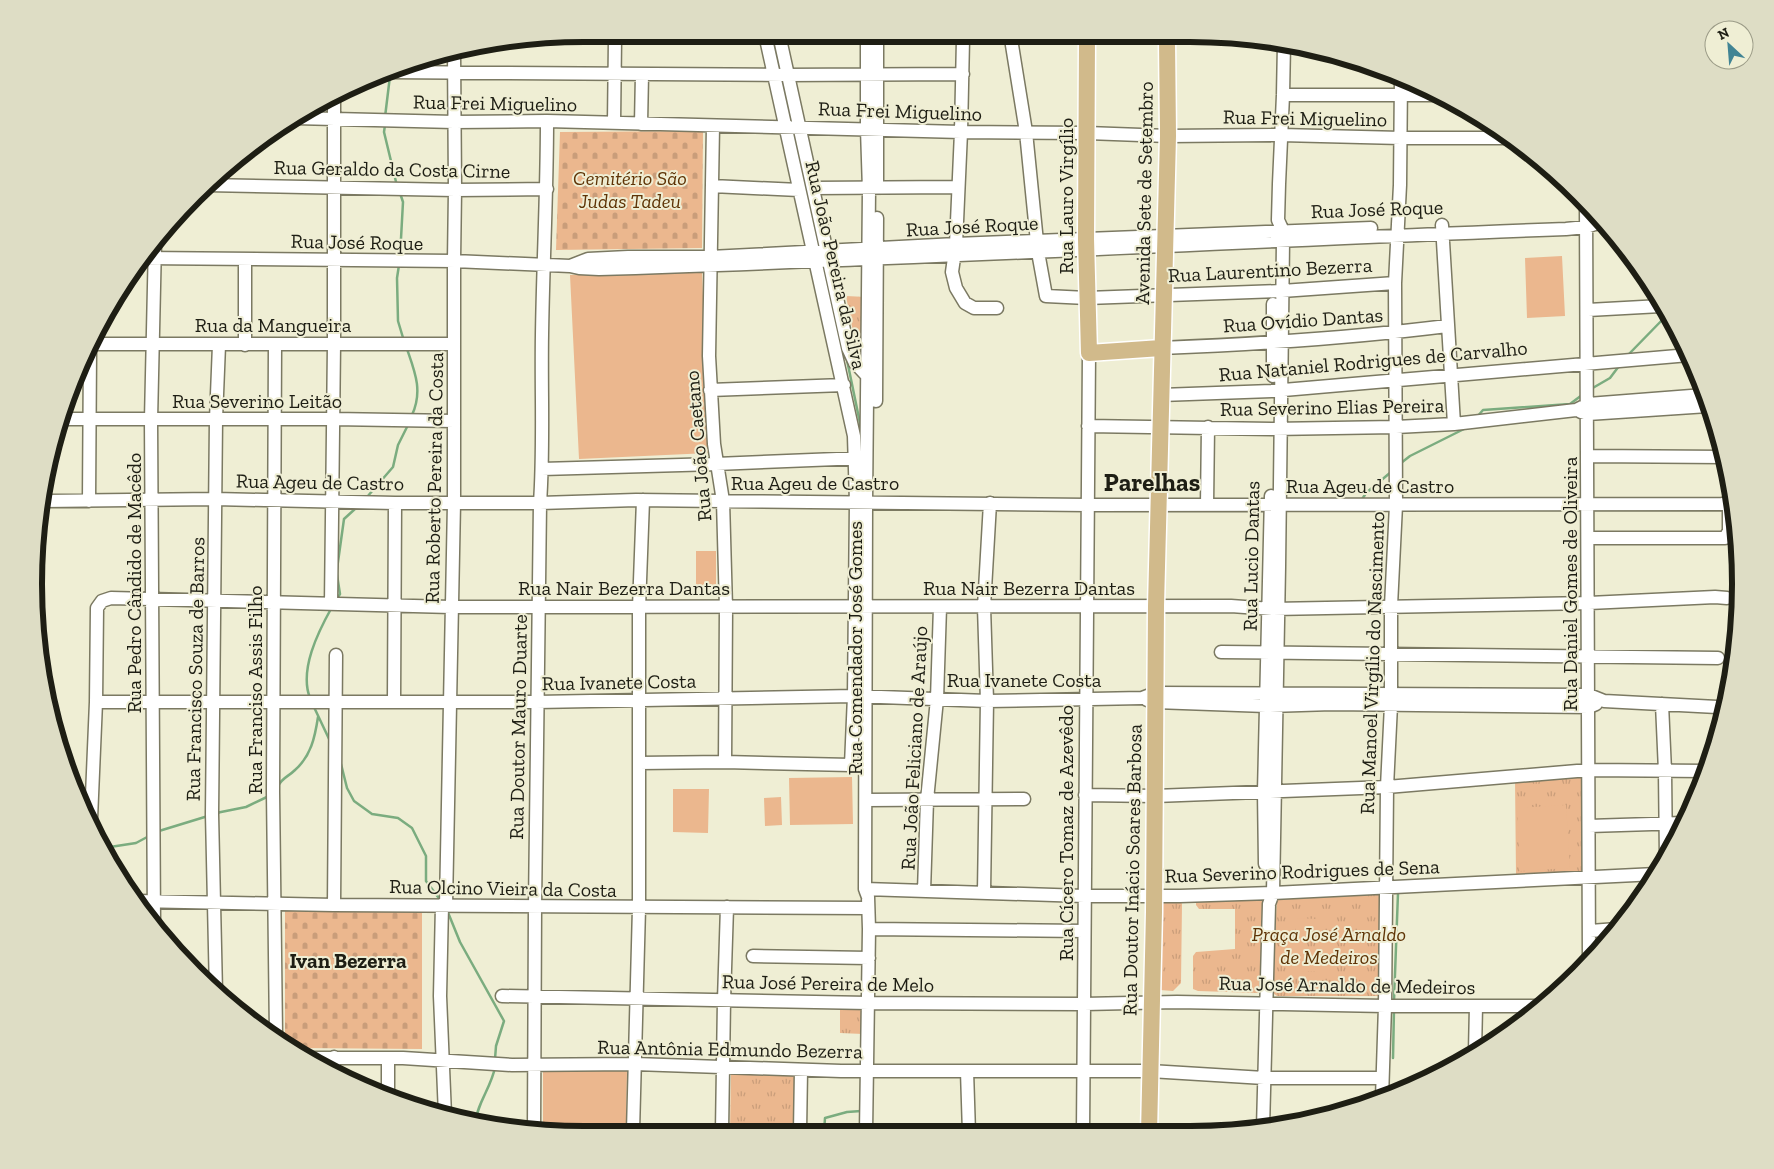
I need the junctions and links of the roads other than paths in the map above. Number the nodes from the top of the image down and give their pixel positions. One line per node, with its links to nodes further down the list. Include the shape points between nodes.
1 (614, 42): 14 (street)
2 (767, 42): 17 (street, Rua João Pereira da Silva)
3 (781, 42): 18 (street, Rua João Pereira da Silva)
4 (868, 42): 19 (street, Rua Comendador José Gomes)
5 (876, 42): 19 (street, Rua Comendador José Gomes)
6 (964, 42): 16 (street)
7 (1012, 42): 36 (street)
8 (1087, 42): 37 (main road, Rua Lauro Virgílio)
9 (1168, 42): 39 (main road, Avenida Sete de Setembro)
10 (1284, 51): 21 (street, Rua Lucio Dantas)
11 (454, 59): 13 (street, Rua Roberto Pereira da Costa)
12 (407, 72): 13 (street)
13 (454, 72): 14 (street); 28 (street, Rua Roberto Pereira da Costa)
14 (615, 73): 15 (street); 29 (street)
15 (642, 74): 17 (street); 30 (street)
16 (963, 74): 19 (street); 35 (street)
17 (774, 75): 18 (street); 32 (street, Rua João Pereira da Silva)
18 (788, 75): 19 (street); 33 (street, Rua João Pereira da Silva)
19 (872, 75): 34 (street, Rua Comendador José Gomes)
20 (1401, 86): 22 (street)
21 (1283, 95): 22 (street); 38 (street, Rua Lucio Dantas)
22 (1401, 95): 23 (street); 40 (street)
23 (1422, 95)
24 (334, 104): 26 (street)
25 (308, 118): 26 (street, Rua Frei Miguelino)
26 (334, 119): 28 (street, Rua Frei Miguelino); 47 (street)
27 (548, 121): 28 (street, Rua Frei Miguelino); 29 (street, Rua Frei Miguelino); 48 (street, Rua Doutor Mauro Duarte)
28 (454, 122): 49 (street, Rua Roberto Pereira da Costa)
29 (614, 123): 30 (street, Rua Frei Miguelino)
30 (642, 124): 31 (street, Rua Frei Miguelino)
31 (713, 126): 32 (street, Rua Frei Miguelino); 43 (street, Rua João Caetano)
32 (786, 127): 33 (street, Rua Frei Miguelino); 50 (street, Rua João Pereira da Silva)
33 (800, 127): 34 (street, Rua Frei Miguelino); 46 (street, Rua João Pereira da Silva)
34 (872, 129): 35 (street, Rua Frei Miguelino); 44 (street, Rua Comendador José Gomes)
35 (962, 132): 36 (street, Rua Frei Miguelino); 45 (street)
36 (1026, 132): 37 (street, Rua Frei Miguelino); 57 (street)
37 (1087, 133): 39 (street, Rua Frei Miguelino); 56 (main road, Rua Lauro Virgílio)
38 (1281, 135): 39 (street, Rua Frei Miguelino); 40 (street, Rua Frei Miguelino); 54 (street, Rua Lucio Dantas)
39 (1168, 136): 55 (main road, Avenida Sete de Setembro)
40 (1401, 138): 41 (street, Rua Frei Miguelino); 53 (street)
41 (1496, 138)
42 (218, 185): 47 (street, Rua Geraldo da Costa Cirne)
43 (712, 186): 50 (street); 66 (street, Rua João Caetano)
44 (873, 187): 45 (street); 46 (street); 59 (street, Rua Comendador José Gomes)
45 (957, 187): 58 (street)
46 (813, 188): 60 (street, Rua João Pereira da Silva)
47 (334, 189): 49 (street, Rua Geraldo da Costa Cirne); 64 (street)
48 (547, 189): 49 (street, Rua Geraldo da Costa Cirne); 68 (street, Rua Doutor Mauro Duarte)
49 (455, 190): 65 (street, Rua Roberto Pereira da Costa)
50 (799, 190): 61 (street, Rua João Pereira da Silva)
51 (1592, 223): 52 (street, Rua José Roque); 75 (street, Rua Daniel Gomes de Oliveira)
52 (1442, 229): 53 (street, Rua José Roque); 76 (street)
53 (1397, 231): 54 (street, Rua José Roque); 69 (street, Rua Manoel Virgílio do Nascimento)
54 (1278, 233): 55 (street, Rua José Roque); 70 (street, Rua Lucio Dantas)
55 (1164, 241): 56 (street, Rua José Roque); 71 (main road, Avenida Sete de Setembro)
56 (1087, 244): 57 (street, Rua José Roque); 72 (main road, Rua Lauro Virgílio)
57 (1038, 246): 58 (street, Rua José Roque); 72 (street, Rua Laurentino Bezerra, via 1046,296)
58 (954, 250): 59 (street, Rua José Roque); 74 (street, via 954,280 965,303 974,308)
59 (872, 255): 60 (street, Rua José Roque); 92 (street, Rua Comendador José Gomes)
60 (829, 256): 61 (street, Rua José Roque); 92 (street, Rua João Pereira da Silva, via 848,348 855,363)
61 (815, 257): 66 (street, Rua José Roque); 94 (street, Rua João Pereira da Silva)
62 (153, 258): 63 (street, Rua José Roque)
63 (244, 260): 64 (street, Rua José Roque); 84 (street)
64 (334, 260): 65 (street, Rua José Roque); 81 (street)
65 (454, 261): 68 (street, Rua José Roque); 82 (street, Rua Roberto Pereira da Costa)
66 (710, 261): 68 (street, Rua José Roque, via 628,257 588,259 570,266); 95 (street, Rua João Caetano)
67 (148, 264): 80 (street, Rua Pedro Cândido de Macêdo)
68 (544, 265): 118 (street, Rua Doutor Mauro Duarte)
69 (1395, 283): 70 (street, Rua Laurentino Bezerra); 77 (street, Rua Manoel Virgílio do Nascimento)
70 (1277, 291): 71 (street, Rua Laurentino Bezerra); 78 (street, Rua Lucio Dantas)
71 (1164, 294): 72 (street, Rua Laurentino Bezerra); 86 (main road, Avenida Sete de Setembro)
72 (1088, 298): 87 (main road, Rua Lauro Virgílio)
73 (1654, 306): 75 (street)
74 (997, 308)
75 (1588, 310): 90 (street, Rua Daniel Gomes de Oliveira)
76 (1447, 326): 77 (street, Rua Ovídio Dantas); 91 (street)
77 (1395, 332): 78 (street, Rua Ovídio Dantas); 93 (street, Rua Manoel Virgílio do Nascimento)
78 (1277, 342): 86 (street, Rua Ovídio Dantas); 96 (street, Rua Lucio Dantas)
79 (99, 344): 80 (street, Rua da Mangueira)
80 (154, 344): 83 (street, Rua da Mangueira); 106 (street, Rua Pedro Cândido de Macêdo)
81 (334, 344): 82 (street, Rua da Mangueira); 85 (street, Rua da Mangueira); 105 (street)
82 (454, 344): 107 (street, Rua Roberto Pereira da Costa)
83 (219, 345): 84 (street, Rua da Mangueira); 101 (street, Rua Francisco Souza de Barros)
84 (244, 345): 85 (street, Rua da Mangueira)
85 (275, 345): 104 (street, Rua Franciso Assis Filho)
86 (1161, 348): 87 (main road); 97 (main road, Avenida Sete de Setembro)
87 (1089, 353): 109 (street, Rua Cícero Tomaz de Azevêdo)
88 (1681, 356): 90 (street, Rua Nataniel Rodrigues de Carvalho)
89 (90, 363): 103 (street)
90 (1588, 363): 91 (street, Rua Nataniel Rodrigues de Carvalho); 100 (street, Rua Daniel Gomes de Oliveira)
91 (1451, 375): 93 (street, Rua Nataniel Rodrigues de Carvalho); 108 (street)
92 (872, 379): 115 (street, Rua Comendador José Gomes)
93 (1396, 380): 96 (street, Rua Nataniel Rodrigues de Carvalho); 112 (street, Rua Manoel Virgílio do Nascimento)
94 (844, 386): 95 (street); 115 (street, Rua João Pereira da Silva, via 854,436)
95 (710, 390): 117 (street, Rua João Caetano)
96 (1277, 390): 97 (street, Rua Nataniel Rodrigues de Carvalho); 113 (street, Rua Lucio Dantas)
97 (1161, 395): 110 (main road, Avenida Sete de Setembro)
98 (1697, 396): 100 (street)
99 (1701, 406): 100 (street)
100 (1584, 409): 108 (street, Rua Severino Elias Pereira); 114 (street, Rua Daniel Gomes de Oliveira)
101 (216, 418): 104 (street, Rua Severino Leitão); 106 (street, Rua Severino Leitão); 119 (street, Rua Francisco Souza de Barros)
102 (68, 419): 103 (street, Rua Severino Leitão)
103 (90, 419): 106 (street, Rua Severino Leitão); 123 (street)
104 (275, 419): 105 (street, Rua Severino Leitão); 120 (street, Rua Franciso Assis Filho)
105 (333, 419): 107 (street, Rua Severino Leitão); 126 (street)
106 (151, 420): 124 (street, Rua Pedro Cândido de Macêdo)
107 (454, 421): 129 (street, Rua Roberto Pereira da Costa)
108 (1454, 424): 112 (street, Rua Severino Elias Pereira)
109 (1088, 426): 110 (street, Rua Severino Elias Pereira); 135 (street, Rua Cícero Tomaz de Azevêdo)
110 (1160, 427): 111 (street, Rua Severino Elias Pereira); 133 (main road, Avenida Sete de Setembro)
111 (1208, 427): 113 (street, Rua Severino Elias Pereira); 136 (street)
112 (1396, 427): 113 (street, Rua Severino Elias Pereira); 138 (street, Rua Manoel Virgílio do Nascimento)
113 (1276, 428): 137 (street, Rua Lucio Dantas)
114 (1588, 456): 116 (street); 134 (street, Rua Daniel Gomes de Oliveira)
115 (866, 457): 117 (street); 127 (street, Rua Comendador José Gomes)
116 (1716, 457)
117 (716, 464): 118 (street); 125 (street, Rua João Caetano)
118 (542, 469): 130 (street, Rua Doutor Mauro Duarte)
119 (215, 500): 120 (street, Rua Ageu de Castro); 124 (street, Rua Ageu de Castro); 143 (street, Rua Francisco Souza de Barros)
120 (274, 500): 126 (street, Rua Ageu de Castro); 144 (street, Rua Franciso Assis Filho)
121 (643, 500): 125 (street, Rua Ageu de Castro); 130 (street, Rua Ageu de Castro); 156 (street)
122 (49, 501): 123 (street, Rua Ageu de Castro)
123 (89, 501): 124 (street, Rua Ageu de Castro)
124 (152, 501): 142 (street, Rua Pedro Cândido de Macêdo)
125 (723, 501): 127 (street, Rua Ageu de Castro); 157 (street, Rua João Caetano)
126 (331, 502): 128 (street, Rua Ageu de Castro); 146 (street)
127 (865, 502): 132 (street, Rua Ageu de Castro); 149 (street, Rua Comendador José Gomes)
128 (395, 503): 129 (street, Rua Ageu de Castro); 147 (street)
129 (454, 503): 130 (street, Rua Ageu de Castro); 153 (street, Rua Roberto Pereira da Costa)
130 (540, 503): 148 (street, Rua Doutor Mauro Duarte)
131 (1725, 503): 134 (street, Rua Ageu de Castro)
132 (990, 504): 135 (street, Rua Ageu de Castro); 155 (street)
133 (1159, 504): 135 (street, Rua Ageu de Castro); 136 (street, Rua Ageu de Castro); 151 (main road, Rua Doutor Inácio Soares Barbosa)
134 (1588, 504): 138 (street, Rua Ageu de Castro); 140 (street, Rua Daniel Gomes de Oliveira)
135 (1088, 505): 150 (street, Rua Cícero Tomaz de Azevêdo)
136 (1207, 505): 137 (street, Rua Ageu de Castro)
137 (1275, 505): 138 (street, Rua Ageu de Castro); 158 (street, Rua Lucio Dantas)
138 (1396, 505): 152 (street, Rua Manoel Virgílio do Nascimento)
139 (1729, 534): 140 (street, via 1726,538)
140 (1588, 538): 145 (street, Rua Daniel Gomes de Oliveira)
141 (1727, 598): 145 (street, Rua Nair Bezerra Dantas)
142 (153, 600): 143 (street, Rua Nair Bezerra Dantas); 175 (street, Rua Nair Bezerra Dantas, via 111,598 98,604); 176 (street, Rua Pedro Cândido de Macêdo)
143 (214, 601): 144 (street, Rua Nair Bezerra Dantas); 177 (street, Rua Francisco Souza de Barros)
144 (273, 601): 146 (street, Rua Nair Bezerra Dantas); 178 (street, Rua Franciso Assis Filho)
145 (1589, 603): 152 (street, Rua Nair Bezerra Dantas); 163 (street, Rua Daniel Gomes de Oliveira)
146 (331, 604): 147 (street, Rua Nair Bezerra Dantas)
147 (394, 605): 153 (street, Rua Nair Bezerra Dantas); 180 (street)
148 (538, 606): 153 (street, Rua Nair Bezerra Dantas); 156 (street, Rua Nair Bezerra Dantas); 181 (street, Rua Doutor Mauro Duarte)
149 (865, 606): 154 (street, Rua Nair Bezerra Dantas); 157 (street, Rua Nair Bezerra Dantas); 165 (street); 165 (street, Rua Comendador José Gomes)
150 (1087, 606): 151 (street, Rua Nair Bezerra Dantas); 155 (street, Rua Nair Bezerra Dantas); 171 (street, Rua Cícero Tomaz de Azevêdo)
151 (1156, 606): 158 (street, Rua Nair Bezerra Dantas); 167 (main road, Rua Doutor Inácio Soares Barbosa)
152 (1391, 606): 158 (street, Rua Nair Bezerra Dantas); 162 (street, Rua Manoel Virgílio do Nascimento)
153 (451, 607): 182 (street, Rua Roberto Pereira da Costa)
154 (940, 607): 155 (street, Rua Nair Bezerra Dantas); 168 (street, Rua João Feliciano de Araújo)
155 (984, 607): 173 (street)
156 (639, 608): 157 (street, Rua Nair Bezerra Dantas); 170 (street)
157 (726, 608): 166 (street, Rua João Caetano)
158 (1273, 609): 160 (street, Rua Lucio Dantas)
159 (1221, 652): 160 (street)
160 (1272, 652): 162 (street); 172 (street, Rua Lucio Dantas)
161 (336, 655): 179 (street)
162 (1391, 655): 163 (street); 169 (street, Rua Manoel Virgílio do Nascimento)
163 (1588, 656): 164 (street); 174 (street, Rua Daniel Gomes de Oliveira)
164 (1718, 658)
165 (865, 697): 166 (street, Rua Ivanete Costa); 168 (street, Rua Ivanete Costa); 185 (street, via 851,765); 196 (street, Rua Comendador José Gomes)
166 (725, 698): 170 (street, Rua Ivanete Costa); 185 (street, Rua João Caetano)
167 (1151, 698): 171 (street, Rua Ivanete Costa); 172 (street, Rua Ivanete Costa); 193 (main road, Rua Doutor Inácio Soares Barbosa)
168 (937, 699): 173 (street, Rua Ivanete Costa); 197 (street, Rua João Feliciano de Araújo)
169 (1391, 699): 172 (street, Rua Ivanete Costa); 174 (street, Rua Ivanete Costa); 190 (street, Rua Manoel Virgílio do Nascimento)
170 (638, 700): 181 (street, Rua Ivanete Costa); 186 (street)
171 (1086, 700): 173 (street, Rua Ivanete Costa); 192 (street, Rua Cícero Tomaz de Azevêdo)
172 (1272, 700): 191 (street, Rua Lucio Dantas)
173 (987, 701): 194 (street)
174 (1589, 701): 183 (street); 187 (street, Rua Daniel Gomes de Oliveira)
175 (96, 702): 176 (street, Rua Ivanete Costa); 198 (street)
176 (154, 702): 177 (street, Rua Ivanete Costa); 213 (street, Rua Pedro Cândido de Macêdo)
177 (214, 702): 178 (street, Rua Ivanete Costa); 214 (street, Rua Francisco Souza de Barros)
178 (273, 702): 179 (street, Rua Ivanete Costa); 215 (street, Rua Franciso Assis Filho)
179 (335, 702): 180 (street, Rua Ivanete Costa); 216 (street)
180 (394, 702): 182 (street, Rua Ivanete Costa)
181 (537, 702): 182 (street, Rua Ivanete Costa); 218 (street, Rua Doutor Mauro Duarte)
182 (451, 703): 217 (street, Rua Roberto Pereira da Costa)
183 (1662, 704): 184 (street); 188 (street)
184 (1717, 706)
185 (726, 762): 186 (street)
186 (639, 763): 220 (street)
187 (1589, 770): 188 (street); 190 (street); 201 (street, Rua Daniel Gomes de Oliveira)
188 (1665, 771): 189 (street); 200 (street)
189 (1698, 772)
190 (1387, 787): 191 (street); 205 (street, Rua Manoel Virgílio do Nascimento)
191 (1270, 792): 193 (street); 211 (street, Rua Lucio Dantas)
192 (1085, 795): 193 (street); 210 (street, Rua Cícero Tomaz de Azevêdo)
193 (1155, 796): 208 (main road, Rua Doutor Inácio Soares Barbosa)
194 (985, 799): 195 (street); 197 (street); 207 (street)
195 (1024, 799)
196 (869, 800): 197 (street); 209 (street, Rua Comendador José Gomes)
197 (927, 800): 206 (street, Rua João Feliciano de Araújo)
198 (91, 807)
199 (1677, 822): 200 (street)
200 (1666, 823): 201 (street); 202 (street)
201 (1589, 826): 204 (street, Rua Daniel Gomes de Oliveira)
202 (1666, 843)
203 (1647, 875): 204 (street, Rua Severino Rodrigues de Sena)
204 (1590, 878): 205 (street, Rua Severino Rodrigues de Sena); 225 (street, Rua Daniel Gomes de Oliveira)
205 (1386, 888): 211 (street, Rua Severino Rodrigues de Sena); 238 (street, Rua Manoel Virgílio do Nascimento)
206 (924, 890): 207 (street, Rua Severino Rodrigues de Sena); 209 (street, Rua Severino Rodrigues de Sena)
207 (984, 892): 210 (street, Rua Severino Rodrigues de Sena)
208 (1154, 895): 210 (street, Rua Severino Rodrigues de Sena); 211 (street, Rua Severino Rodrigues de Sena); 235 (main road, Rua Doutor Inácio Soares Barbosa)
209 (868, 896): 219 (street, Rua Olcino Vieira da Costa); 222 (street, Rua Comendador José Gomes)
210 (1084, 896): 224 (street, Rua Cícero Tomaz de Azevêdo)
211 (1269, 897): 236 (street, Rua Lucio Dantas)
212 (145, 901): 213 (street, Rua Olcino Vieira da Costa)
213 (153, 901): 214 (street, Rua Olcino Vieira da Costa); 221 (street, Rua Pedro Cândido de Macêdo)
214 (214, 902): 215 (street, Rua Olcino Vieira da Costa); 229 (street, Rua Francisco Souza de Barros)
215 (274, 904): 216 (street, Rua Olcino Vieira da Costa); 241 (street, Rua Franciso Assis Filho)
216 (334, 905): 217 (street, Rua Olcino Vieira da Costa)
217 (444, 905): 218 (street, Rua Olcino Vieira da Costa); 246 (street, Rua Roberto Pereira da Costa, via 440,996)
218 (535, 907): 220 (street, Rua Olcino Vieira da Costa); 231 (street, Rua Doutor Mauro Duarte)
219 (727, 907): 220 (street, Rua Olcino Vieira da Costa); 233 (street)
220 (639, 908): 232 (street)
221 (153, 912)
222 (869, 928): 224 (street); 228 (street, Rua Comendador José Gomes)
223 (1607, 930): 225 (street)
224 (1084, 931): 237 (street, Rua Cícero Tomaz de Azevêdo)
225 (1590, 931): 226 (street, Rua Daniel Gomes de Oliveira)
226 (1590, 950)
227 (753, 956): 228 (street)
228 (869, 958): 234 (street, Rua Comendador José Gomes)
229 (216, 982)
230 (502, 996): 231 (street, Rua José Pereira de Melo)
231 (536, 997): 232 (street, Rua José Pereira de Melo); 249 (street, Rua Doutor Mauro Duarte)
232 (638, 998): 233 (street, Rua José Pereira de Melo); 247 (street)
233 (724, 1000): 234 (street, Rua José Pereira de Melo); 250 (street)
234 (868, 1002): 237 (street, Rua José Pereira de Melo); 252 (street, Rua Comendador José Gomes)
235 (1152, 1002): 236 (street, Rua José Arnaldo de Medeiros); 237 (street, Rua José Pereira de Melo); 254 (main road, Rua Doutor Inácio Soares Barbosa)
236 (1266, 1003): 238 (street, Rua José Arnaldo de Medeiros); 256 (street, Rua Lucio Dantas)
237 (1084, 1004): 255 (street, Rua Cícero Tomaz de Azevêdo)
238 (1385, 1006): 239 (street, Rua José Arnaldo de Medeiros); 257 (street, Rua Manoel Virgílio do Nascimento)
239 (1476, 1006): 240 (street, Rua José Arnaldo de Medeiros); 242 (street)
240 (1526, 1009)
241 (276, 1030)
242 (1475, 1045)
243 (334, 1057): 244 (street, Rua Antônia Edmundo Bezerra); 245 (street, Rua Antônia Edmundo Bezerra); 248 (street)
244 (320, 1058)
245 (388, 1058): 246 (street, Rua Antônia Edmundo Bezerra); 258 (street)
246 (442, 1061): 249 (street, Rua Antônia Edmundo Bezerra); 260 (street, Rua Roberto Pereira da Costa)
247 (635, 1064): 249 (street, Rua Antônia Edmundo Bezerra); 250 (street, Rua Antônia Edmundo Bezerra); 263 (street)
248 (334, 1065)
249 (534, 1065): 262 (street, Rua Doutor Mauro Duarte)
250 (723, 1068): 251 (street, Rua Antônia Edmundo Bezerra); 264 (street)
251 (801, 1070): 252 (street, Rua Antônia Edmundo Bezerra); 265 (street)
252 (867, 1070): 253 (street, Rua Antônia Edmundo Bezerra); 266 (street, Rua Comendador José Gomes)
253 (967, 1071): 255 (street, Rua Antônia Edmundo Bezerra); 267 (street)
254 (1150, 1071): 255 (street, Rua Antônia Edmundo Bezerra); 256 (street, Rua Antônia Edmundo Bezerra); 269 (main road, Rua Doutor Inácio Soares Barbosa)
255 (1084, 1072): 268 (street, Rua Cícero Tomaz de Azevêdo)
256 (1264, 1078): 257 (street, Rua Antônia Edmundo Bezerra); 261 (street, Rua Lucio Dantas)
257 (1382, 1078): 259 (street, Rua Manoel Virgílio do Nascimento)
258 (388, 1089)
259 (1382, 1091)
260 (445, 1108)
261 (1263, 1121)
262 (534, 1124)
263 (633, 1126)
264 (722, 1126)
265 (800, 1126)
266 (866, 1126)
267 (969, 1126)
268 (1083, 1126)
269 (1150, 1126)

